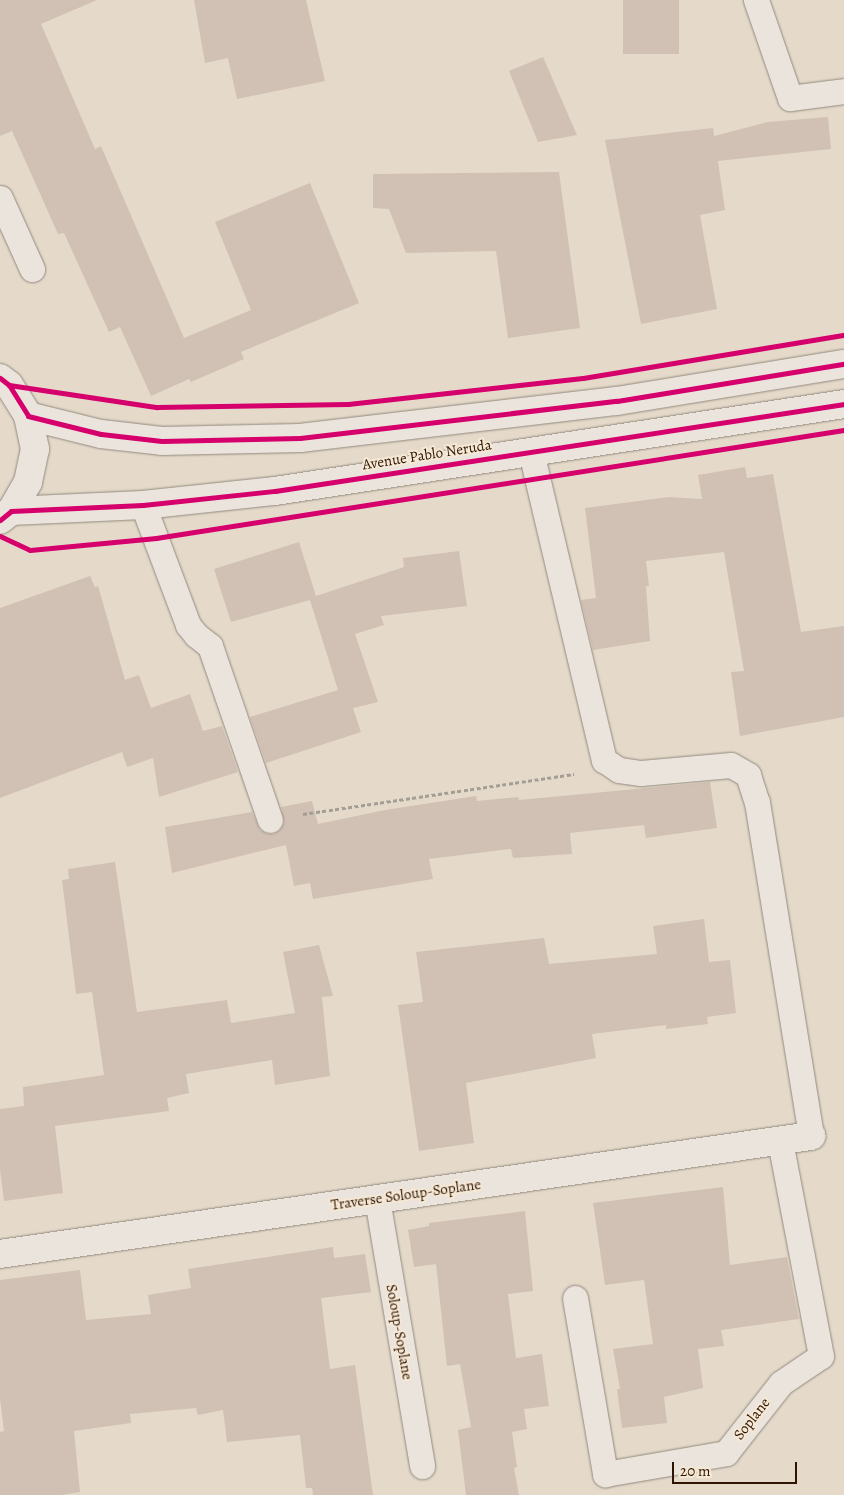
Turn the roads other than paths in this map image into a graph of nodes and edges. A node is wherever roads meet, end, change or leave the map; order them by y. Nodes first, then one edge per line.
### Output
1 (756, 0) edge
2 (844, 91) edge
3 (0, 198) edge
4 (32, 269) dead end
5 (844, 364) edge
6 (0, 378) edge
7 (844, 404) edge
8 (28, 416) junction
9 (531, 452) junction
10 (143, 505) junction
11 (6, 516) edge
12 (270, 820) road end
13 (811, 1136) joint
14 (780, 1141) junction
15 (377, 1199) junction
16 (0, 1254) edge
17 (575, 1298) dead end
18 (422, 1466) dead end

1 - 2 lane
3 - 4 lane
5 - 8 main road, Avenue Pablo Neruda
6 - 8 main road
7 - 9 main road, Avenue Pablo Neruda
8 - 11 main road
9 - 10 main road, Avenue Pablo Neruda
9 - 13 lane
10 - 11 main road, Avenue Pablo Neruda
10 - 12 lane
13 - 14 main road, Traverse Soloup-Soplane
14 - 15 main road, Traverse Soloup-Soplane
14 - 17 lane, Soplane
15 - 16 main road, Traverse Soloup-Soplane
15 - 18 lane, Soloup-Soplane

